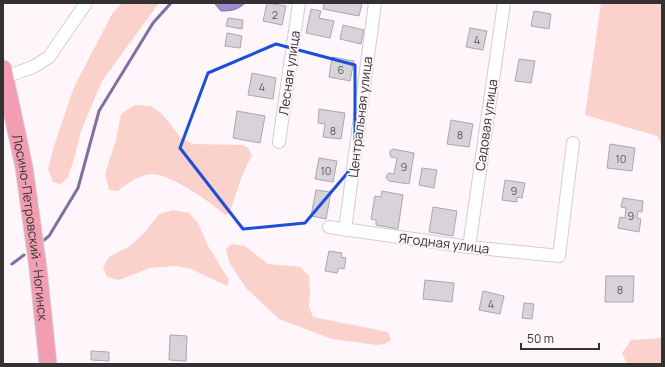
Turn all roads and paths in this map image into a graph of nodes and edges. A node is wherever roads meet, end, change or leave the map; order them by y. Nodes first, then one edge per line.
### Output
1 (86, 3) edge
2 (299, 3) edge
3 (374, 3) edge
4 (504, 3) edge
5 (4, 73) edge
6 (279, 142) dead end
7 (573, 143) dead end
8 (329, 227) dead end
9 (345, 230) junction
10 (469, 247) junction
11 (48, 364) edge

1 - 5 street
2 - 6 street, Лесная улица
3 - 9 street, Центральная улица
4 - 10 street, Садовая улица
5 - 11 highway, Лосино-Петровский - Ногинск
7 - 10 street, Ягодная улица
8 - 9 street, Ягодная улица
9 - 10 street, Ягодная улица

